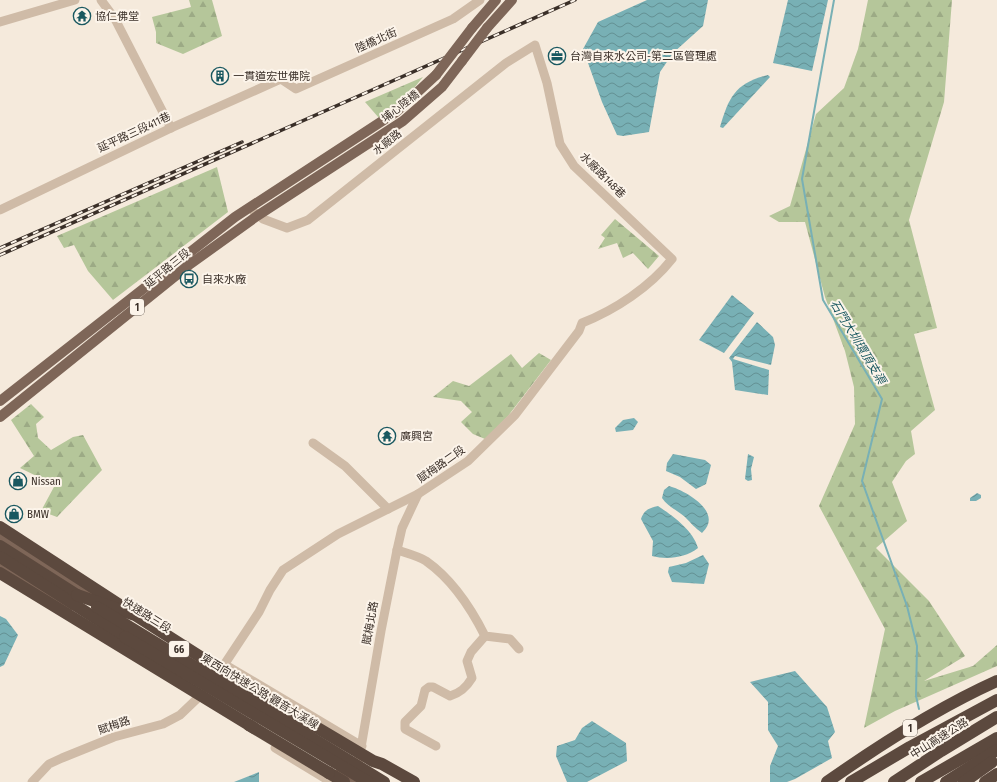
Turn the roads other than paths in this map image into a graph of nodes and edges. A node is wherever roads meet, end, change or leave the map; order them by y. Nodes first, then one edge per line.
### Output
1 (75, 0) edge
2 (101, 0) edge
3 (480, 0) edge
4 (496, 0) edge
5 (512, 0) edge
6 (0, 22) edge
7 (535, 45) joint
8 (281, 79) joint
9 (171, 128) junction
10 (271, 192) joint
11 (277, 203) joint
12 (250, 206) junction
13 (0, 210) edge
14 (257, 216) junction
15 (672, 259) joint
16 (66, 349) junction
17 (74, 359) junction
18 (0, 401) edge
19 (0, 416) edge
20 (313, 443) dead end
21 (418, 494) junction
22 (388, 509) junction
23 (0, 527) edge
24 (0, 536) edge
25 (0, 546) edge
26 (397, 550) junction
27 (0, 557) edge
28 (0, 565) edge
29 (0, 573) edge
30 (77, 595) junction
31 (135, 615) junction
32 (485, 636) junction
33 (125, 637) junction
34 (518, 649) dead end
35 (224, 664) junction
36 (218, 674) junction
37 (997, 681) edge
38 (199, 696) junction
39 (997, 700) edge
40 (997, 718) edge
41 (954, 722) junction
42 (254, 728) junction
43 (997, 738) edge
44 (362, 746) junction
45 (436, 746) dead end
46 (997, 750) edge
47 (997, 758) edge
48 (359, 760) junction
49 (373, 761) junction
50 (997, 774) edge
51 (330, 778) edge
52 (403, 780) edge
53 (32, 782) edge
54 (343, 782) edge
55 (353, 782) edge
56 (356, 782) edge
57 (368, 782) edge
58 (384, 782) edge
59 (414, 782) edge
60 (419, 782) edge
61 (827, 782) edge
62 (836, 782) edge
63 (851, 782) edge
64 (894, 782) edge
65 (921, 782) edge
66 (946, 782) edge
67 (964, 782) edge
68 (985, 782) edge

1 - 6 street
2 - 9 street
3 - 8 street, 陸橋北街
4 - 10 main road, 埔心陸橋 / 1, bridge
5 - 11 main road, 埔心陸橋 / 1, bridge
7 - 14 street, 水廠路
7 - 15 street, 水廠路148巷
8 - 9 street, 延平路三段411巷
9 - 13 street, 延平路三段411巷
10 - 12 main road, 延平路三段 / 1
11 - 14 main road, 延平路三段 / 1
12 - 14 street
12 - 16 main road, 延平路三段 / 1
14 - 17 main road, 延平路三段 / 1
15 - 21 street, 賦梅路二段
16 - 17 main road
16 - 18 main road, 延平路三段 / 1
17 - 19 main road, 延平路三段 / 1
20 - 22 street
21 - 22 street, 賦梅路二段
21 - 26 street, 賦梅北路
22 - 35 street, 賦梅路二段
23 - 31 highway, bridge
24 - 36 main road, 快速路三段 / 66
25 - 30 highway, 東西向快速公路 觀音大溪線 / 66
26 - 32 street
26 - 44 street, 賦梅北路
27 - 33 highway, 東西向快速公路 觀音大溪線 / 66
28 - 38 main road, 66
29 - 42 highway, bridge
30 - 31 highway, bridge
30 - 58 highway, 東西向快速公路 觀音大溪線 / 66, bridge
31 - 49 highway, bridge
32 - 34 street
32 - 45 street
33 - 42 highway, bridge
33 - 57 highway, 東西向快速公路 觀音大溪線 / 66, bridge
35 - 36 street, 賦梅路二段
35 - 44 street
36 - 48 main road, 快速路三段 / 66
37 - 61 highway, 1
38 - 51 street
38 - 53 street, 賦梅路
38 - 55 main road, 66
39 - 41 highway
40 - 64 highway, 中山高速公路
41 - 62 highway
41 - 63 highway
42 - 51 highway, bridge
43 - 65 highway
44 - 48 street, 賦梅北路
46 - 66 highway
47 - 67 highway
48 - 52 street, 快速路三段
48 - 56 street, 賦梅北路
49 - 52 highway
49 - 59 highway, bridge
50 - 68 highway
51 - 54 highway
52 - 60 highway

